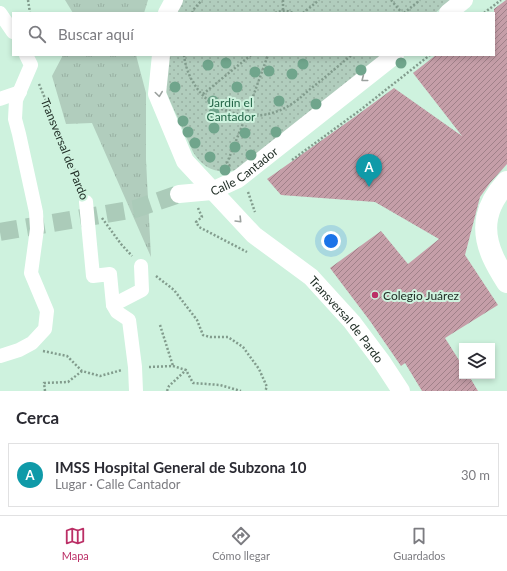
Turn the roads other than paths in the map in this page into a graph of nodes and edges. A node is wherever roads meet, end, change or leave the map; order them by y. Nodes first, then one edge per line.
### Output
1 (174, 0) edge
2 (464, 0) edge
3 (168, 12) edge
4 (449, 12) edge
5 (0, 13) edge
6 (12, 31) edge
7 (162, 56) edge
8 (394, 56) edge
9 (28, 60) edge
10 (20, 92) junction
11 (0, 99) edge
12 (507, 182) edge
13 (212, 191) junction
14 (186, 193) tunnel mouth
15 (86, 202) road end
16 (141, 266) road end
17 (507, 282) edge
18 (113, 305) junction
19 (0, 356) edge
20 (136, 391) edge
21 (400, 391) edge

1 - 3 street
2 - 4 street
5 - 6 street
7 -> 13 street, Calle Cantador
8 -> 13 street, Calle Cantador
9 - 10 street
10 - 11 street
10 - 19 street
12 - 17 main road
13 - 14 street
13 -> 21 street, Transversal de Pardo
15 - 18 street
16 - 18 street
18 - 20 street

